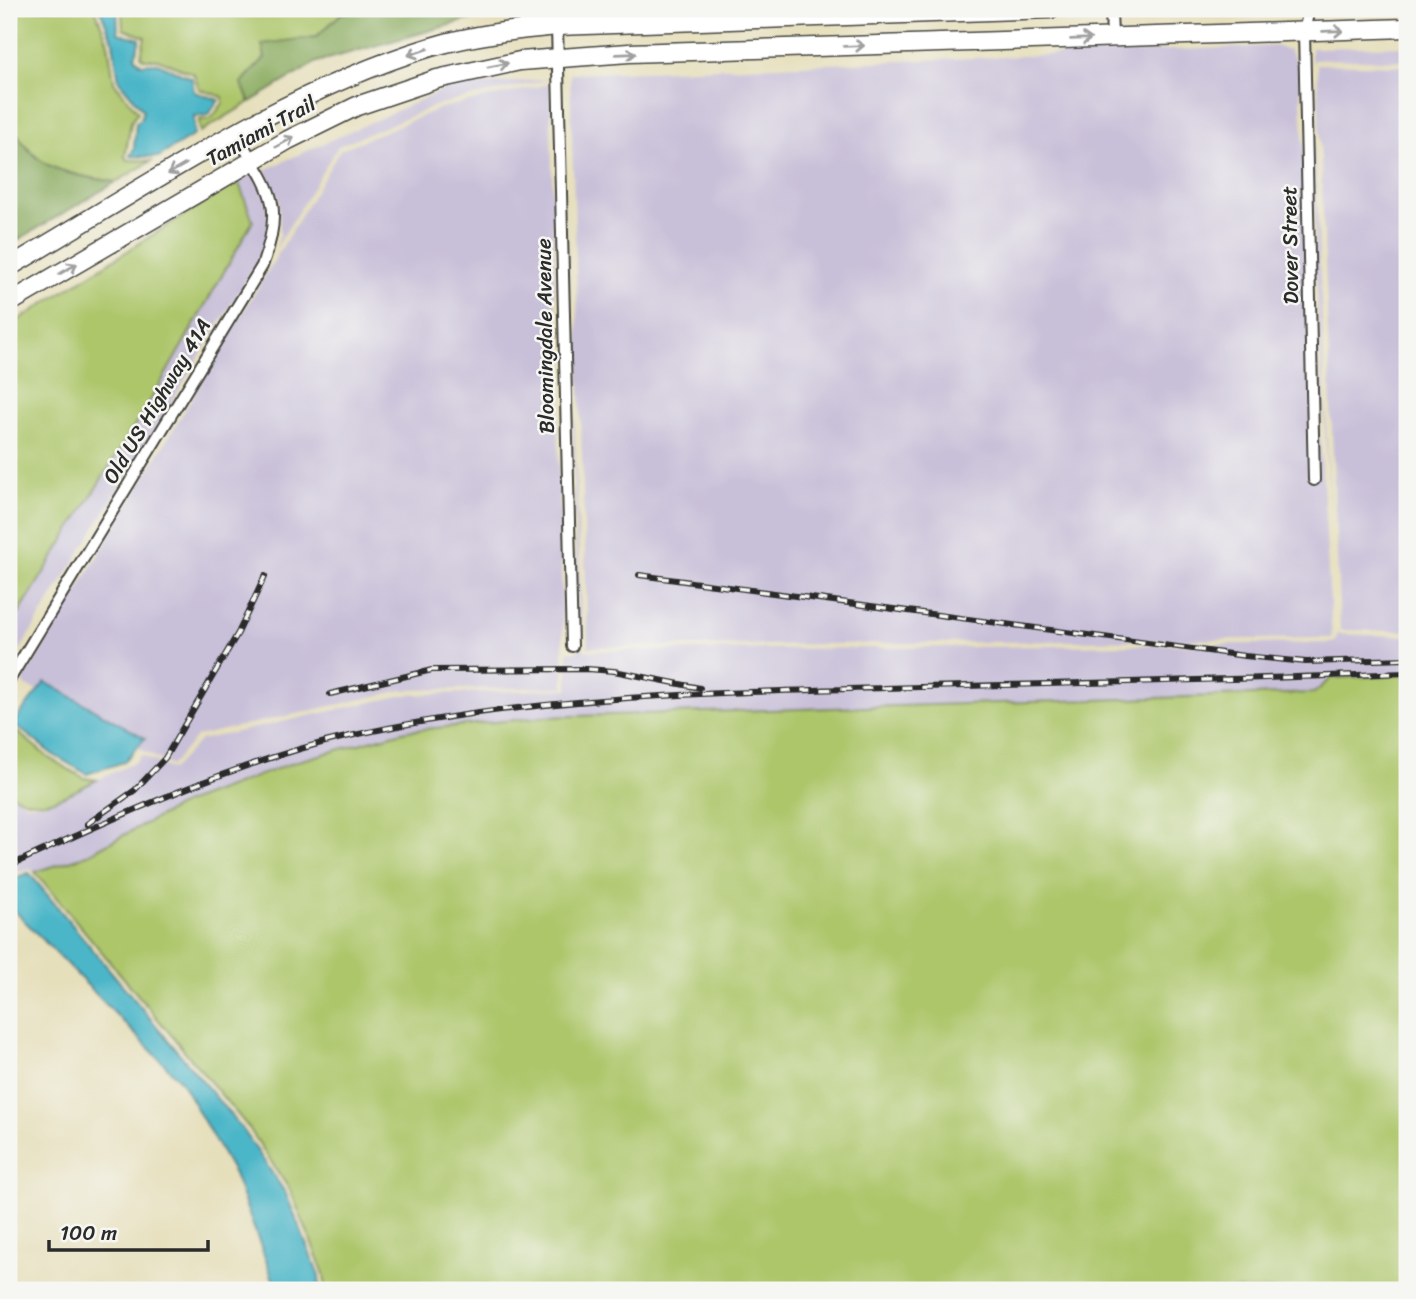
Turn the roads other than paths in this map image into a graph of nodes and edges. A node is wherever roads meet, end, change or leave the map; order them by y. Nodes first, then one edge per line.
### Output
1 (1050, 9) edge
2 (1111, 9) edge
3 (1309, 9) edge
4 (556, 26) junction
5 (1407, 28) edge
6 (1304, 32) junction
7 (1112, 38) junction
8 (558, 57) junction
9 (236, 134) junction
10 (252, 161) junction
11 (9, 267) edge
12 (9, 303) edge
13 (1314, 480) dead end
14 (572, 646) dead end
15 (9, 680) edge

1 - 4 main road, Tamiami Trail
2 - 7 street
3 - 6 street, Dover Street
4 - 8 street, Bloomingdale Avenue
4 -> 9 main road, Tamiami Trail
6 -> 5 main road, Tamiami Trail
6 - 7 main road, Tamiami Trail
6 - 13 street, Dover Street
8 -> 7 main road, Tamiami Trail
10 -> 8 main road, Tamiami Trail
8 - 14 street, Bloomingdale Avenue
9 - 10 street, Old US Highway 41A
9 -> 11 main road, Tamiami Trail
12 -> 10 main road, Tamiami Trail
10 - 15 street, Old US Highway 41A

